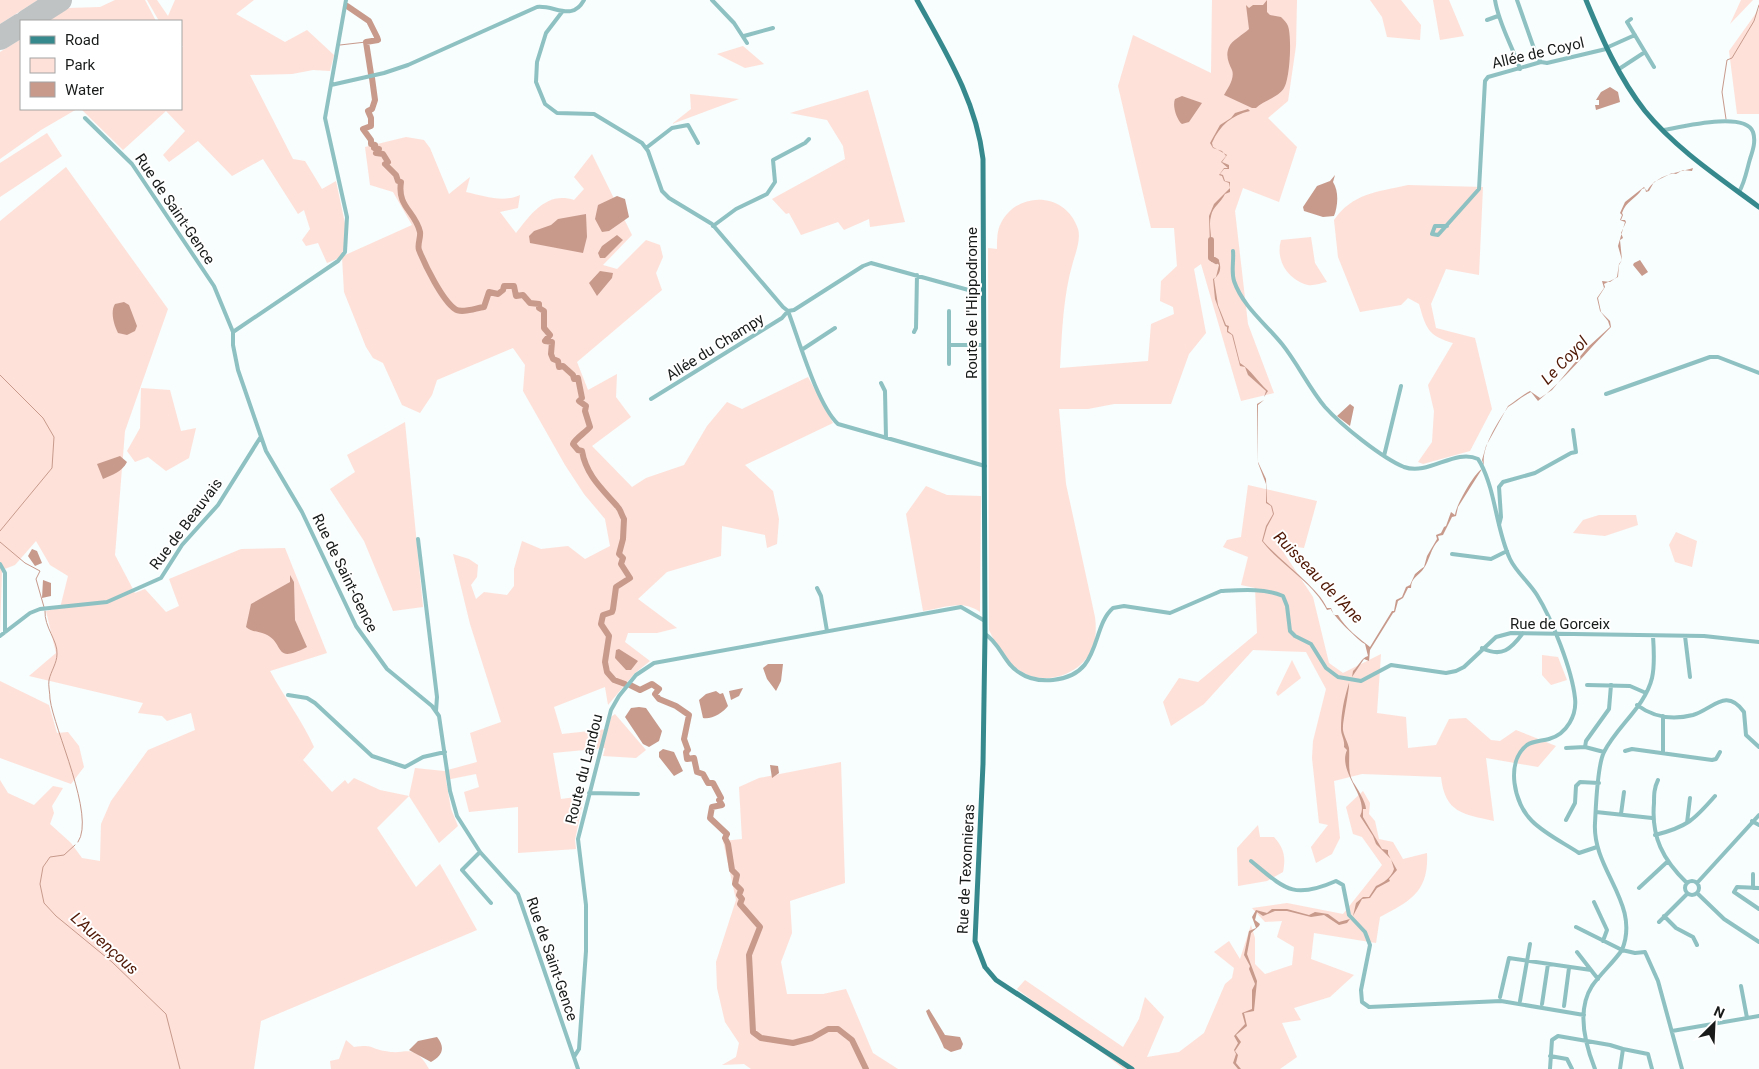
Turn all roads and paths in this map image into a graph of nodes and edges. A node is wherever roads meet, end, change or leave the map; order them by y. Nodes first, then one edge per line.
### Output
1 (346, 0) edge
2 (540, 0) edge
3 (584, 0) edge
4 (712, 0) edge
5 (917, 0) edge
6 (1495, 0) edge
7 (1517, 0) edge
8 (1586, 0) edge
9 (543, 6) junction
10 (562, 12) junction
11 (1498, 16) junction
12 (1631, 19) dead end
13 (1487, 20) dead end
14 (773, 28) dead end
15 (1635, 35) junction
16 (744, 36) junction
17 (747, 43) dead end
18 (1606, 48) junction
19 (1645, 52) junction
20 (1542, 62) junction
21 (1654, 67) dead end
22 (1520, 69) junction
23 (1619, 69) junction
24 (331, 85) junction
25 (85, 118) dead end
26 (1664, 130) junction
27 (809, 139) dead end
28 (698, 143) dead end
29 (646, 148) junction
30 (1739, 192) junction
31 (1759, 207) edge
32 (713, 226) junction
33 (1447, 226) dead end
34 (1233, 251) dead end
35 (917, 275) junction
36 (984, 294) junction
37 (788, 310) junction
38 (949, 311) dead end
39 (835, 328) dead end
40 (233, 332) junction
41 (914, 332) dead end
42 (950, 345) junction
43 (984, 345) junction
44 (803, 349) junction
45 (949, 364) dead end
46 (1759, 373) edge
47 (881, 383) dead end
48 (1401, 386) dead end
49 (1606, 394) dead end
50 (651, 399) dead end
51 (1573, 430) dead end
52 (260, 438) junction
53 (886, 438) junction
54 (1384, 456) junction
55 (985, 466) junction
56 (1499, 525) junction
57 (418, 539) dead end
58 (1507, 551) junction
59 (1452, 554) dead end
60 (0, 564) edge
61 (817, 588) dead end
62 (985, 621) junction
63 (827, 631) junction
64 (5, 632) junction
65 (1523, 633) junction
66 (1554, 633) junction
67 (985, 634) junction
68 (0, 636) edge
69 (1653, 636) junction
70 (1685, 636) junction
71 (1759, 642) edge
72 (1482, 648) junction
73 (1690, 677) dead end
74 (1587, 685) dead end
75 (1611, 686) junction
76 (1646, 693) junction
77 (288, 695) dead end
78 (1637, 706) junction
79 (436, 711) junction
80 (1663, 716) junction
81 (1585, 747) junction
82 (1759, 747) edge
83 (1566, 748) dead end
84 (1625, 751) dead end
85 (445, 752) junction
86 (1604, 752) junction
87 (1720, 752) dead end
88 (1663, 753) junction
89 (1658, 780) dead end
90 (1599, 784) junction
91 (1624, 792) dead end
92 (589, 793) junction
93 (638, 794) dead end
94 (1715, 796) dead end
95 (1690, 798) dead end
96 (1596, 812) junction
97 (1621, 814) junction
98 (1759, 815) edge
99 (1652, 818) junction
100 (1566, 820) dead end
101 (1752, 821) junction
102 (1687, 824) junction
103 (1759, 825) edge
104 (1655, 835) junction
105 (1597, 847) junction
106 (480, 852) junction
107 (1251, 861) dead end
108 (1666, 862) junction
109 (1753, 874) dead end
110 (1687, 883) junction
111 (1697, 883) junction
112 (1638, 888) dead end
113 (1753, 888) junction
114 (1759, 888) edge
115 (1698, 893) junction
116 (1687, 894) junction
117 (1594, 902) dead end
118 (491, 903) dead end
119 (1759, 909) edge
120 (1664, 916) junction
121 (1659, 922) dead end
122 (1576, 927) dead end
123 (1603, 941) junction
124 (1759, 942) edge
125 (1530, 944) dead end
126 (1697, 945) dead end
127 (1622, 950) junction
128 (1577, 952) dead end
129 (1527, 960) junction
130 (1548, 964) junction
131 (1569, 968) junction
132 (1590, 970) junction
133 (1598, 979) junction
134 (1741, 986) dead end
135 (1500, 997) dead end
136 (1520, 1001) dead end
137 (1542, 1004) dead end
138 (1564, 1006) dead end
139 (1584, 1015) junction
140 (1759, 1016) edge
141 (1747, 1018) junction
142 (1672, 1031) junction
143 (1586, 1040) junction
144 (1623, 1050) junction
145 (1550, 1056) junction
146 (574, 1057) junction
147 (578, 1069) edge
148 (1132, 1069) edge
149 (1550, 1069) edge
150 (1572, 1069) edge
151 (1595, 1069) edge
152 (1620, 1069) edge
153 (1652, 1069) edge
154 (1682, 1069) edge

1 - 24 street
2 - 9 street
3 - 10 street
4 - 16 street
5 - 36 main road, Route de l'Hippodrome
6 - 11 street
7 - 20 street
8 - 18 main road
9 - 10 street
9 - 24 street
10 - 29 street
11 - 13 street
11 - 22 street
12 - 15 street
14 - 16 street
15 - 18 street, Allée de Coyol
15 - 19 street
16 - 17 street
18 - 20 street, Allée de Coyol
18 - 23 main road
19 - 21 street
19 - 23 street
20 - 22 street, Allée de Coyol
22 - 33 street, Allée de Coyol
23 - 26 main road
24 - 40 street
25 - 40 street, Rue de Saint-Gence
26 - 30 main road
26 - 30 street
27 - 32 street
28 - 29 street
29 - 32 street
30 - 31 main road
32 - 37 street
34 - 54 street
35 - 36 street, Allée du Champy
35 - 37 street, Allée du Champy
35 - 41 street
36 - 43 main road, Route de l'Hippodrome
37 - 44 street
37 - 50 street, Allée du Champy
38 - 42 street
39 - 44 street
40 - 52 street, Rue de Saint-Gence
42 - 43 street
42 - 45 street
43 - 55 main road, Route de l'Hippodrome
44 - 53 street
46 - 49 street
47 - 53 street
48 - 54 street
51 - 56 street
52 - 64 street, Rue de Beauvais
52 - 79 street, Rue de Saint-Gence
53 - 55 street
54 - 56 street
55 - 62 main road, Route de l'Hippodrome
56 - 58 street
57 - 79 street
58 - 59 street
58 - 66 street
60 - 64 street
61 - 63 street
62 - 63 street, Route du Landou
62 - 67 main road, Rue de Texonnieras
63 - 92 street, Route du Landou
64 - 68 street, Rue de Beauvais
65 - 66 street, Rue de Gorceix
65 - 72 street, Rue de Gorceix
65 - 72 street
66 - 69 street, Rue de Gorceix
66 - 105 street
67 - 72 street, Rue de Gorceix
67 - 148 main road, Rue de Texonnieras
69 - 70 street, Rue de Gorceix
69 - 76 street
70 - 71 street, Rue de Gorceix
70 - 73 street
74 - 75 street
75 - 76 street
75 - 81 street
76 - 78 street
77 - 85 street
78 - 80 street
78 - 86 street
79 - 85 street, Rue de Saint-Gence
80 - 82 street
80 - 88 street
81 - 83 street
81 - 86 street
84 - 88 street
85 - 106 street, Rue de Saint-Gence
86 - 90 street
87 - 88 street
89 - 99 street
90 - 96 street
90 - 100 street
91 - 97 street
92 - 93 street
92 - 146 street, Route du Landou
94 - 102 street
95 - 102 street
96 - 97 street
96 - 105 street
97 - 99 street
98 - 101 street
99 - 104 street
101 - 103 street
101 - 111 street
102 - 104 street
104 - 108 street
105 - 127 street
106 - 118 street
106 - 146 street, Rue de Saint-Gence
107 - 139 street
108 - 110 street
108 - 112 street
109 - 113 street
110 - 111 street
110 - 116 street
111 - 115 street
113 - 114 street
113 - 119 street
115 - 116 street
115 - 124 street
116 - 120 street
117 - 123 street
120 - 121 street
120 - 126 street
122 - 123 street
123 - 127 street
125 - 129 street
127 - 133 street
127 - 142 street
128 - 132 street
129 - 130 street
129 - 135 street
129 - 136 street
130 - 131 street
130 - 137 street
131 - 132 street
131 - 138 street
132 - 133 street
133 - 139 street
134 - 141 street
139 - 143 street
140 - 141 street
141 - 142 street
142 - 154 street
143 - 144 street
143 - 145 street
143 - 151 street
144 - 152 street
144 - 153 street
145 - 149 street
145 - 150 street
146 - 147 street, Rue de Saint-Gence

